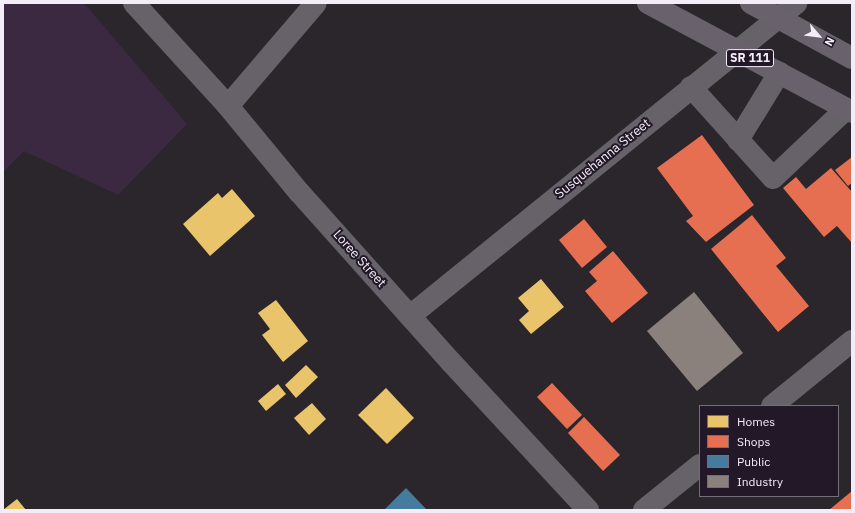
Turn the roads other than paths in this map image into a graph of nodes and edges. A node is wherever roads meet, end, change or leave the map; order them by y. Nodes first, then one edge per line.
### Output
1 (134, 3) edge
2 (316, 3) edge
3 (648, 3) edge
4 (752, 3) edge
5 (796, 3) edge
6 (778, 17) junction
7 (736, 50) junction
8 (852, 58) edge
9 (780, 73) junction
10 (691, 87) junction
11 (228, 106) junction
12 (849, 110) edge
13 (738, 140) junction
14 (410, 316) junction
15 (852, 341) edge
16 (773, 405) edge
17 (699, 466) edge
18 (588, 510) edge
19 (644, 510) edge

1 - 11 street, Loree Street
2 - 11 street
3 - 7 main road, SR 111
4 - 6 main road
5 - 6 street, Susquehanna Street
6 - 7 street, Susquehanna Street
6 - 8 main road
7 - 9 main road, SR 111
7 - 10 street, Susquehanna Street
9 - 12 main road, SR 111
9 - 13 street
10 - 13 street
10 - 14 street, Susquehanna Street
11 - 14 street, Loree Street
12 - 13 street
14 - 18 street, Loree Street
15 - 16 street
17 - 19 street

